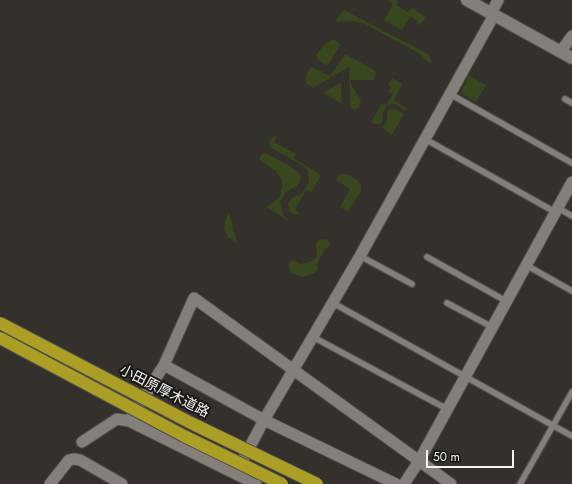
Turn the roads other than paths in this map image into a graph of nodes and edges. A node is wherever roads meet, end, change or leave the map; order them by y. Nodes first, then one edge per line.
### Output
1 (467, 0) edge
2 (498, 0) edge
3 (492, 14) junction
4 (572, 36) edge
5 (561, 51) junction
6 (572, 58) edge
7 (450, 94) junction
8 (565, 100) dead end
9 (572, 103) edge
10 (425, 139) junction
11 (572, 162) edge
12 (572, 182) edge
13 (556, 210) junction
14 (572, 216) edge
15 (360, 256) junction
16 (427, 257) dead end
17 (526, 265) junction
18 (412, 284) dead end
19 (572, 291) edge
20 (506, 301) junction
21 (333, 303) junction
22 (447, 304) dead end
23 (0, 323) edge
24 (492, 327) junction
25 (314, 337) junction
26 (0, 338) edge
27 (164, 365) junction
28 (294, 369) junction
29 (465, 376) junction
30 (572, 392) edge
31 (447, 409) junction
32 (264, 420) junction
33 (129, 421) junction
34 (553, 426) junction
35 (572, 436) edge
36 (82, 442) dead end
37 (419, 461) junction
38 (235, 474) junction
39 (50, 484) edge
40 (122, 484) edge
41 (256, 484) edge
42 (282, 484) edge
43 (317, 484) edge
44 (396, 484) edge
45 (404, 484) edge
46 (451, 484) edge
47 (520, 484) edge

1 - 3 street
2 - 3 street
3 - 5 street
3 - 7 street
4 - 5 street
5 - 6 street
7 - 10 street
7 - 11 lane
8 - 9 lane
10 - 13 lane
10 - 15 street
12 - 13 street
13 - 14 lane
13 - 17 street
15 - 18 lane
15 - 21 street
16 - 20 lane
17 - 19 lane
17 - 20 street
20 - 24 street
21 - 25 street
21 - 29 lane
22 - 24 lane
23 - 43 highway, 小田原厚木道路, bridge
24 - 29 street
25 - 28 street
25 - 31 lane
26 - 42 highway, 小田原厚木道路, bridge
27 - 28 street
27 - 32 street
27 - 33 street
28 - 32 street
28 - 37 street
29 - 31 street
29 - 34 lane
30 - 34 lane
31 - 37 street
32 - 38 street
32 - 44 street
33 - 36 street
33 - 38 street
34 - 35 lane
34 - 47 lane
37 - 45 street
37 - 46 street
38 - 41 street
39 - 40 street

